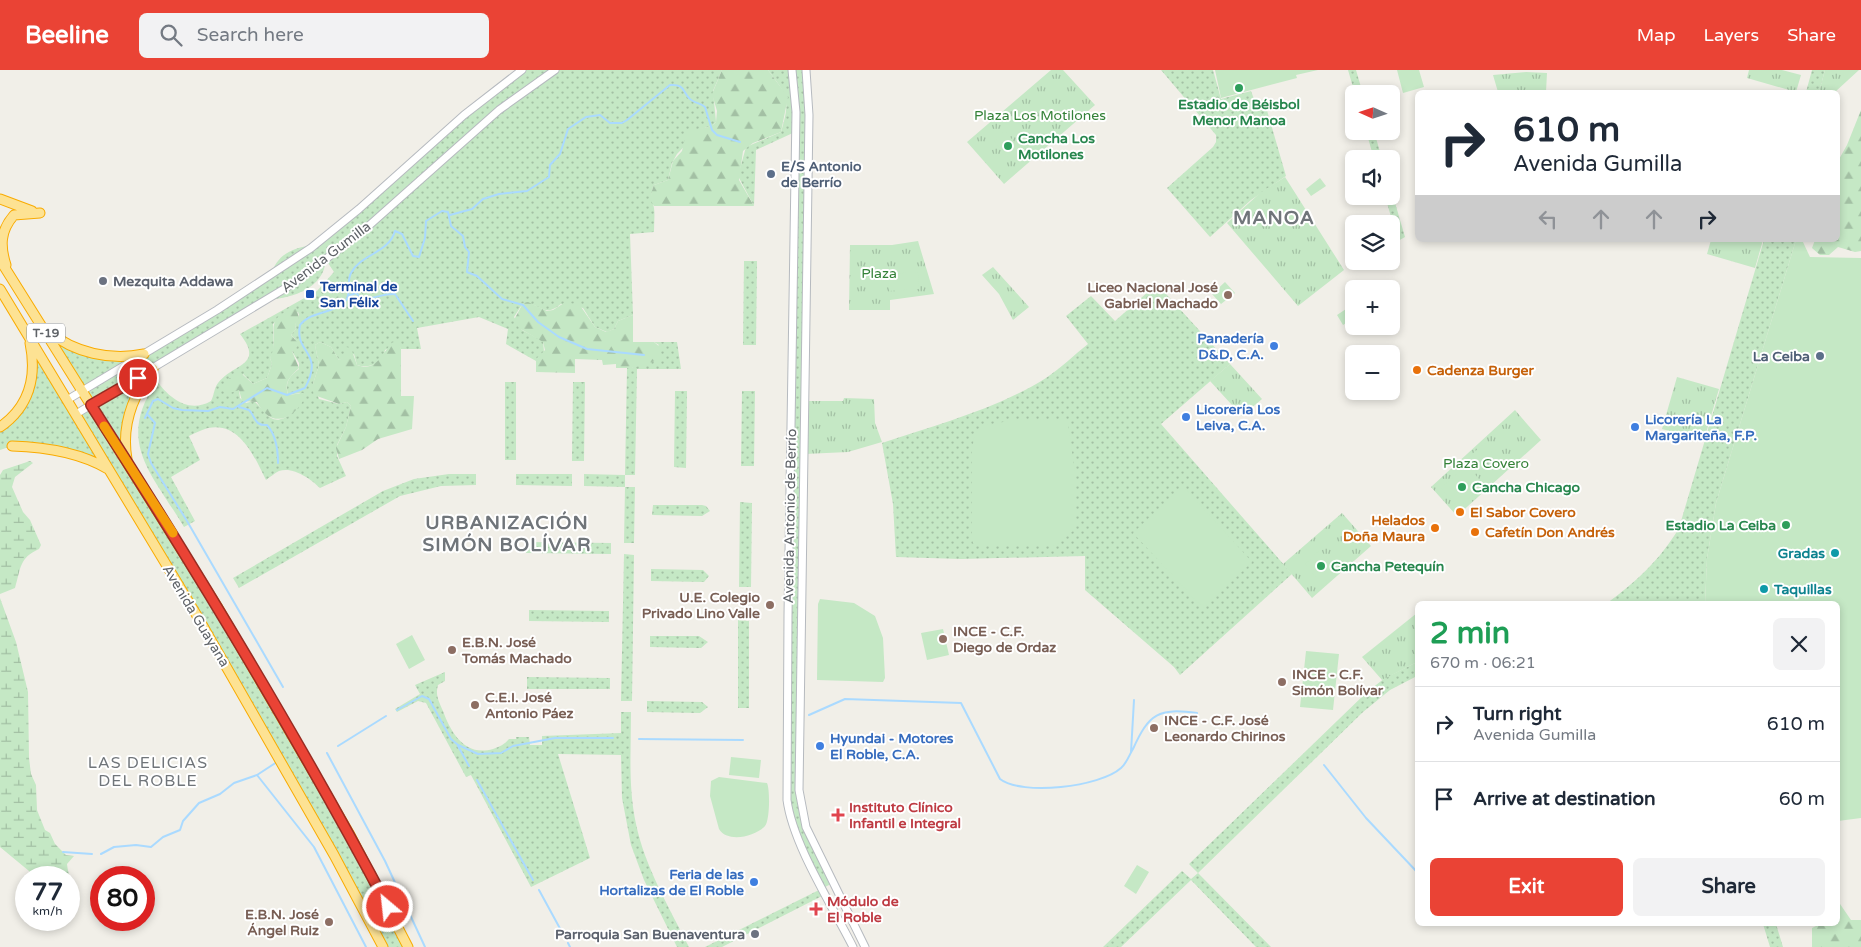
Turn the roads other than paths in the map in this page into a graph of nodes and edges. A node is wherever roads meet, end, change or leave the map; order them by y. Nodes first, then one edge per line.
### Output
1 (522, 70) edge
2 (555, 70) edge
3 (792, 70) edge
4 (806, 70) edge
5 (0, 199) edge
6 (0, 260) edge
7 (9, 275) junction
8 (0, 289) edge
9 (41, 326) junction
10 (28, 336) junction
11 (144, 354) junction
12 (153, 369) junction
13 (82, 391) junction
14 (67, 400) junction
15 (91, 405) junction
16 (76, 414) junction
17 (0, 427) edge
18 (12, 446) dead end
19 (127, 461) junction
20 (110, 470) junction
21 (383, 947) edge
22 (408, 947) edge
23 (853, 947) edge
24 (865, 947) edge

1 - 11 street, Avenida Gumilla
2 - 12 street, Avenida Gumilla
3 - 23 street, Avenida Antonio de Berrío
4 - 24 street, Avenida Antonio de Berrío
5 - 7 highway
6 - 7 highway, Avenida Guayana / T-19
7 - 9 highway, Avenida Guayana / T-19
8 - 10 highway, Avenida Guayana / T-19
9 - 11 highway
9 - 13 highway, Avenida Guayana / T-19
10 - 14 highway, Avenida Guayana / T-19
10 - 17 highway
11 - 13 street, Avenida Gumilla
12 - 15 street, Avenida Gumilla
12 - 19 highway
13 - 14 street, Avenida Gumilla
13 - 15 highway, Avenida Guayana / T-19
14 - 16 highway, Avenida Guayana / T-19
15 - 16 street, Avenida Gumilla
15 - 19 highway, Avenida Guayana / T-19
16 - 20 highway, Avenida Guayana / T-19
18 - 20 highway
19 - 22 highway, Avenida Guayana / T-19
20 - 21 highway, Avenida Guayana / T-19

